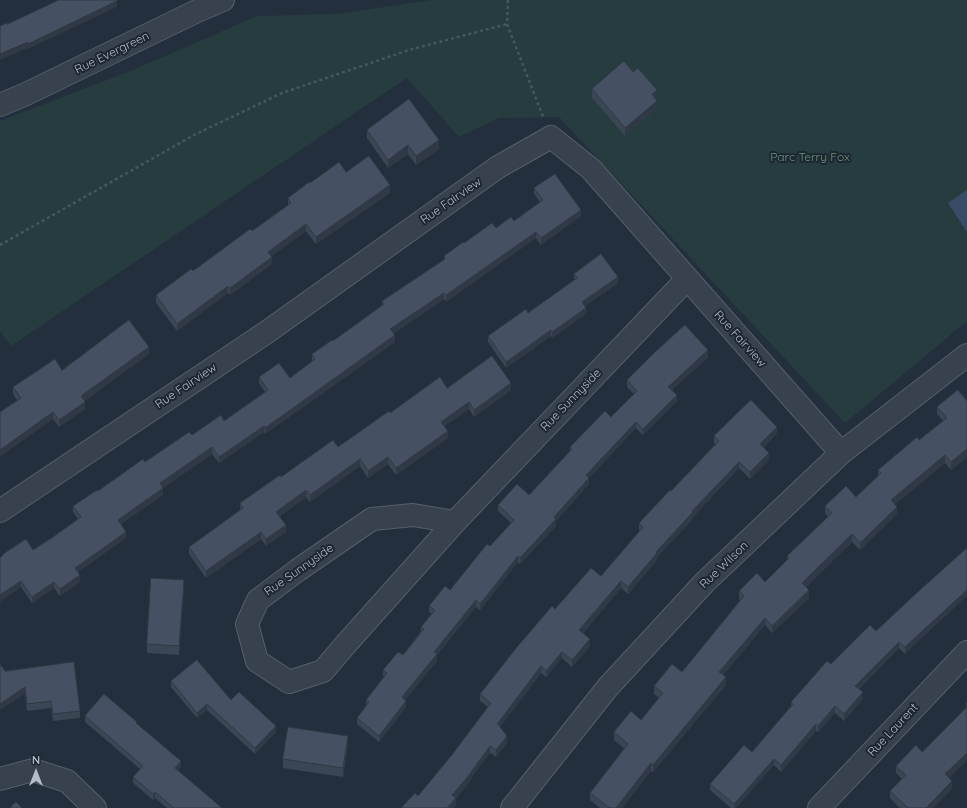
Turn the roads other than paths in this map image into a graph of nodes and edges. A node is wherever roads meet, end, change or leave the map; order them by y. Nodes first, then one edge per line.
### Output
1 (223, 0) edge
2 (0, 105) edge
3 (687, 279) junction
4 (967, 355) edge
5 (841, 453) junction
6 (0, 511) edge
7 (455, 522) junction
8 (967, 652) edge
9 (0, 779) edge
10 (95, 808) edge
11 (512, 808) edge
12 (819, 808) edge

1 - 2 street, Rue Evergreen
3 - 5 street, Rue Fairview
3 - 6 street, Rue Fairview
3 - 7 street, Rue Sunnyside
4 - 5 street, Rue Wilson
5 - 11 street, Rue Wilson
7 - 7 street, Rue Sunnyside
8 - 12 street, Rue Laurent
9 - 10 street

